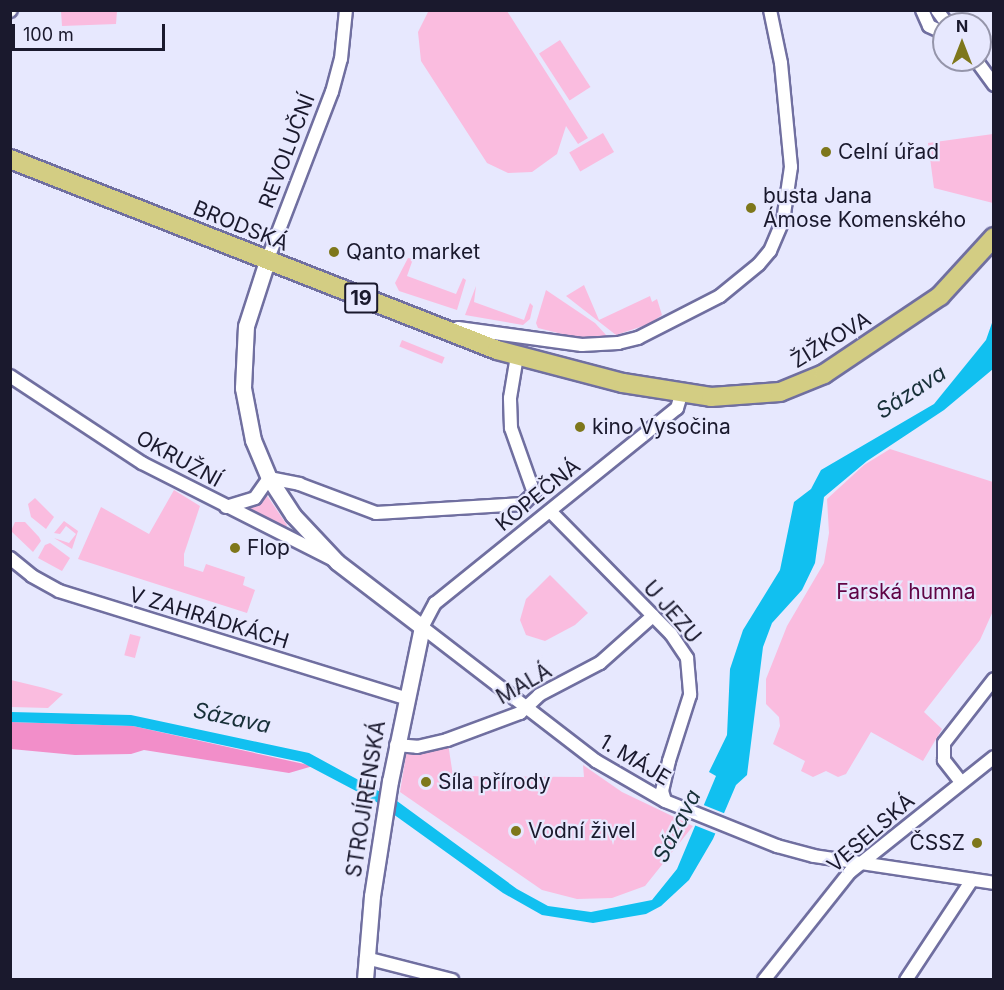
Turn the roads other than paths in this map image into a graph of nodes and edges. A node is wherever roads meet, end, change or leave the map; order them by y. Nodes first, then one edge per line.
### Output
1 (346, 10) edge
2 (770, 10) edge
3 (922, 10) edge
4 (932, 27) edge
5 (984, 72) edge
6 (993, 85) edge
7 (10, 159) edge
8 (993, 237) edge
9 (267, 261) junction
10 (454, 335) junction
11 (516, 356) junction
12 (10, 376) edge
13 (681, 395) junction
14 (268, 478) junction
15 (226, 507) junction
16 (550, 511) junction
17 (10, 558) edge
18 (337, 562) junction
19 (653, 616) junction
20 (422, 627) junction
21 (993, 680) edge
22 (405, 698) junction
23 (526, 707) junction
24 (396, 745) junction
25 (993, 757) edge
26 (961, 782) junction
27 (669, 802) junction
28 (861, 864) junction
29 (972, 880) junction
30 (993, 883) edge
31 (366, 958) junction
32 (365, 980) edge
33 (452, 980) edge
34 (764, 980) edge
35 (906, 980) edge

1 - 9 street, REVOLUČNÍ
2 - 10 street
3 - 4 street
5 - 6 street
7 - 9 main road, BRODSKÁ / 19
8 - 13 main road, ŽIŽKOVA / 19
9 - 10 main road, BRODSKÁ / 19
9 - 14 street, REVOLUČNÍ
10 - 11 main road, ŽIŽKOVA / 19
11 - 13 main road, ŽIŽKOVA / 19
11 - 14 street
12 - 15 street, OKRUŽNÍ
13 - 16 street, KOPEČNÁ
14 - 15 street
14 - 18 street, REVOLUČNÍ
15 - 18 street, OKRUŽNÍ
16 - 19 street, U JEZU
16 - 20 street, KOPEČNÁ
17 - 22 street, V ZAHRÁDKÁCH
18 - 20 street, REVOLUČNÍ
19 - 23 street, MALÁ
19 - 27 street, U JEZU
20 - 22 street, STROJÍRENSKÁ
20 - 23 street, 1. MÁJE
21 - 26 street
22 - 24 street, STROJÍRENSKÁ
23 - 24 street, MALÁ
23 - 27 street, 1. MÁJE
24 - 31 street, STROJÍRENSKÁ
25 - 26 street, VESELSKÁ
26 - 28 street, VESELSKÁ
27 - 28 street, 1. MÁJE
28 - 29 street, 1. MÁJE
28 - 34 street, VESELSKÁ
29 - 30 street, 1. MÁJE
29 - 35 street
31 - 32 street, STROJÍRENSKÁ
31 - 33 street

